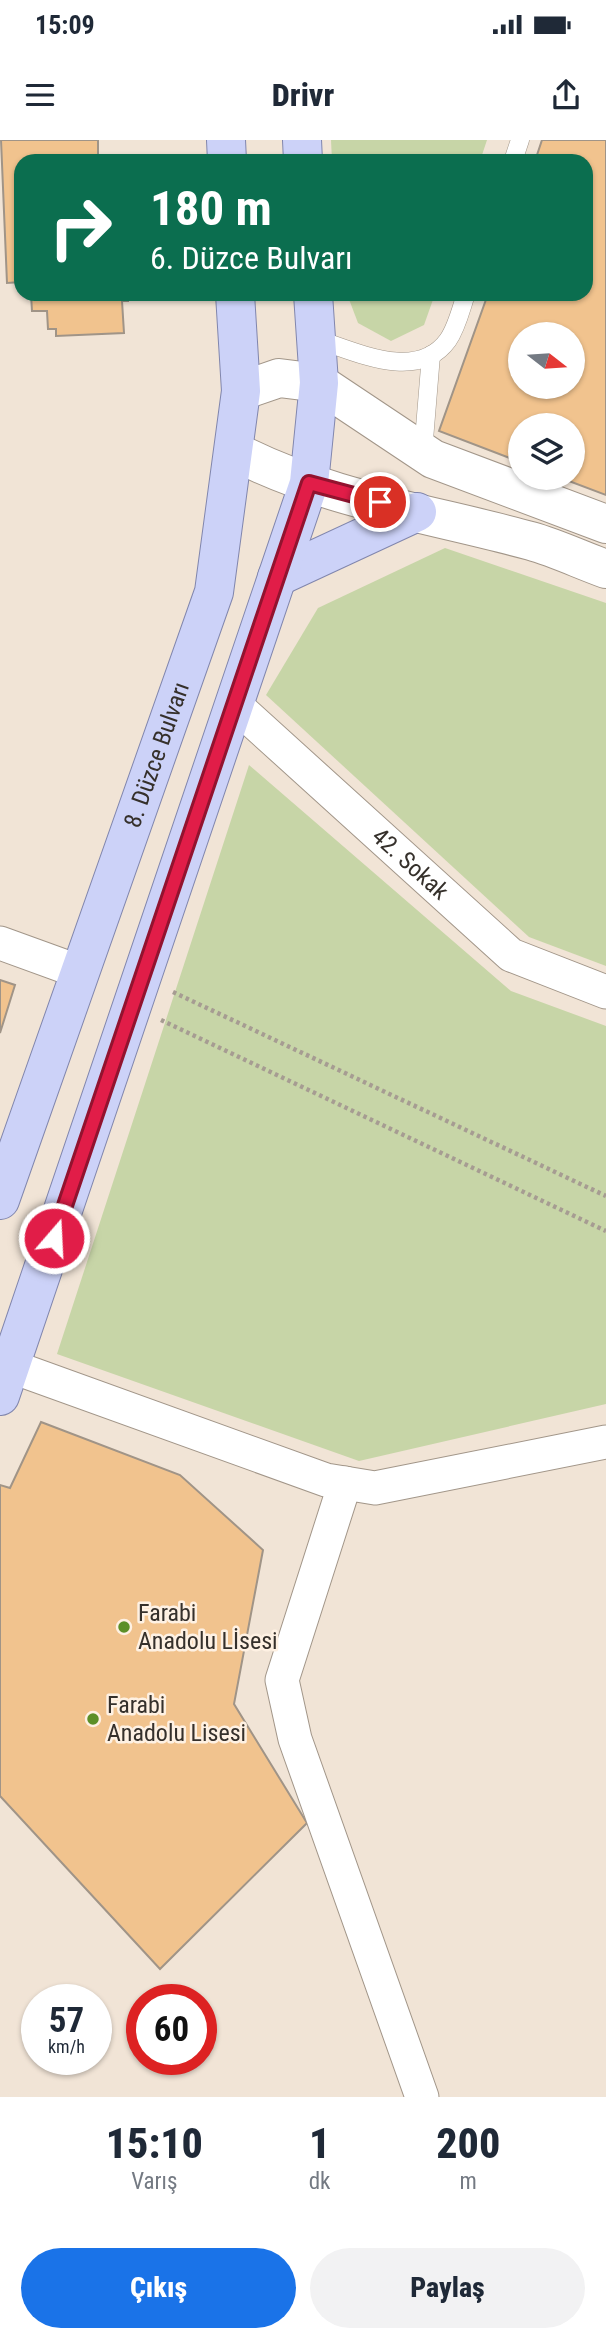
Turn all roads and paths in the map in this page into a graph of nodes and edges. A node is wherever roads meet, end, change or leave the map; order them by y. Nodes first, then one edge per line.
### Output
1 (235, 301) edge
2 (313, 301) edge
3 (464, 301) edge
4 (316, 339) junction
5 (431, 355) junction
6 (319, 383) junction
7 (241, 391) junction
8 (234, 451) junction
9 (423, 453) junction
10 (309, 483) junction
11 (416, 512) junction
12 (606, 524) edge
13 (606, 569) edge
14 (277, 577) junction
15 (234, 705) junction
16 (0, 943) edge
17 (80, 972) junction
18 (137, 992) junction
19 (606, 992) edge
20 (11, 1133) edge
21 (606, 1196) edge
22 (0, 1200) edge
23 (606, 1231) edge
24 (5, 1381) edge
25 (606, 1442) edge
26 (345, 1483) junction
27 (422, 2097) edge

1 - 7 main road, 8. Düzce Bulvarı
2 - 4 main road
3 - 5 lane
4 - 5 lane
4 - 6 main road
5 - 9 lane
6 - 7 street
6 - 9 street
6 - 10 main road
7 - 8 main road, 8. Düzce Bulvarı
8 - 10 street
8 - 17 main road, 8. Düzce Bulvarı
9 - 12 street
10 - 11 street
10 - 14 main road
11 - 13 street
11 - 14 main road
14 - 15 main road
15 - 18 main road
15 - 19 street, 42. Sokak
16 - 17 street
17 - 20 main road, 8. Düzce Bulvarı
18 - 21 path
18 - 23 path
18 - 24 main road
20 - 22 main road, 8. Düzce Bulvarı
24 - 26 street
25 - 26 street
26 - 27 street

